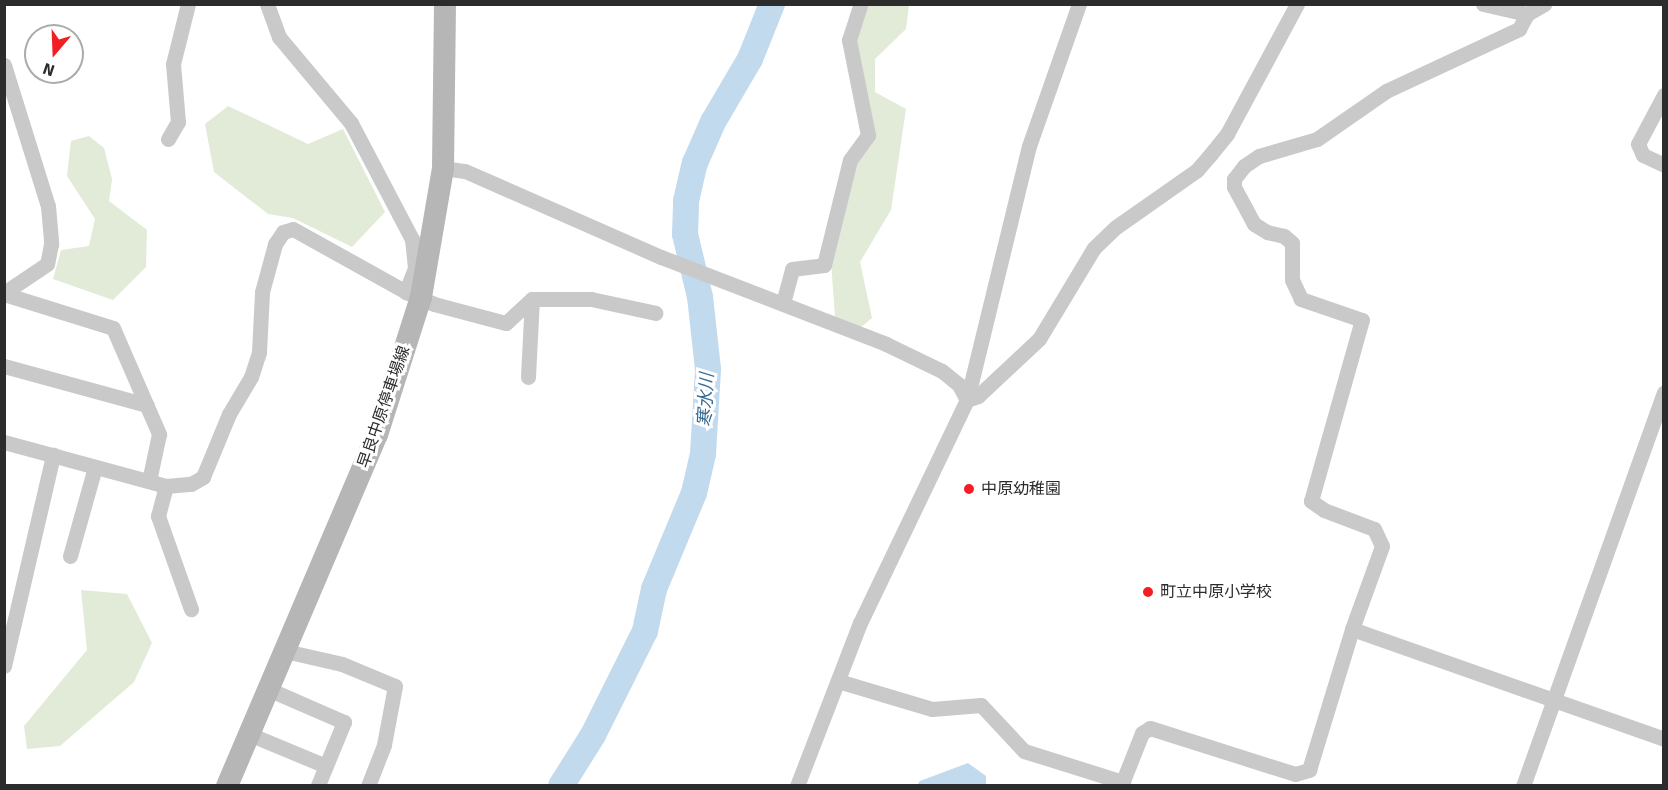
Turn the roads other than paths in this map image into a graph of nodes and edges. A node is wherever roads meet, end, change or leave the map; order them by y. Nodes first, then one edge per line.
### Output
1 (188, 4) edge
2 (267, 4) edge
3 (445, 4) edge
4 (861, 4) edge
5 (1079, 4) edge
6 (1297, 4) edge
7 (1483, 4) edge
8 (1544, 4) edge
9 (1527, 14) junction
10 (4, 65) edge
11 (1664, 95) edge
12 (168, 139) dead end
13 (1664, 165) edge
14 (443, 168) junction
15 (4, 294) edge
16 (413, 295) junction
17 (531, 299) junction
18 (783, 303) junction
19 (656, 313) dead end
20 (4, 366) edge
21 (528, 377) dead end
22 (1664, 392) edge
23 (967, 400) junction
24 (147, 405) junction
25 (4, 442) edge
26 (53, 455) junction
27 (95, 466) junction
28 (149, 481) junction
29 (166, 486) junction
30 (70, 556) dead end
31 (191, 609) dead end
32 (1352, 629) junction
33 (285, 651) junction
34 (4, 666) edge
35 (838, 681) junction
36 (268, 689) junction
37 (1553, 699) junction
38 (249, 734) junction
39 (1664, 739) edge
40 (326, 766) junction
41 (1122, 784) edge
42 (318, 785) edge
43 (227, 786) edge
44 (368, 786) edge
45 (797, 786) edge
46 (1523, 786) edge

1 - 12 street
2 - 16 street
3 - 14 main road, 早良中原停車場線
4 - 18 street
5 - 23 street
6 - 23 street
7 - 9 street
8 - 9 street
9 - 32 street
10 - 15 street
11 - 13 street
14 - 16 main road, 早良中原停車場線
14 - 18 street
15 - 24 street
16 - 17 street
16 - 29 street
16 - 33 main road, 早良中原停車場線
17 - 19 street
17 - 21 street
18 - 23 street
20 - 24 street
22 - 37 street
23 - 35 street
24 - 28 street
25 - 26 street
26 - 27 street
26 - 34 street
27 - 28 street
27 - 30 street
28 - 29 street
29 - 31 street
32 - 37 street
32 - 41 street
33 - 36 main road, 早良中原停車場線
33 - 44 street
35 - 41 street
35 - 45 street
36 - 38 main road, 早良中原停車場線
36 - 40 street
37 - 39 street
37 - 46 street
38 - 40 street
38 - 43 main road, 早良中原停車場線
40 - 42 street

